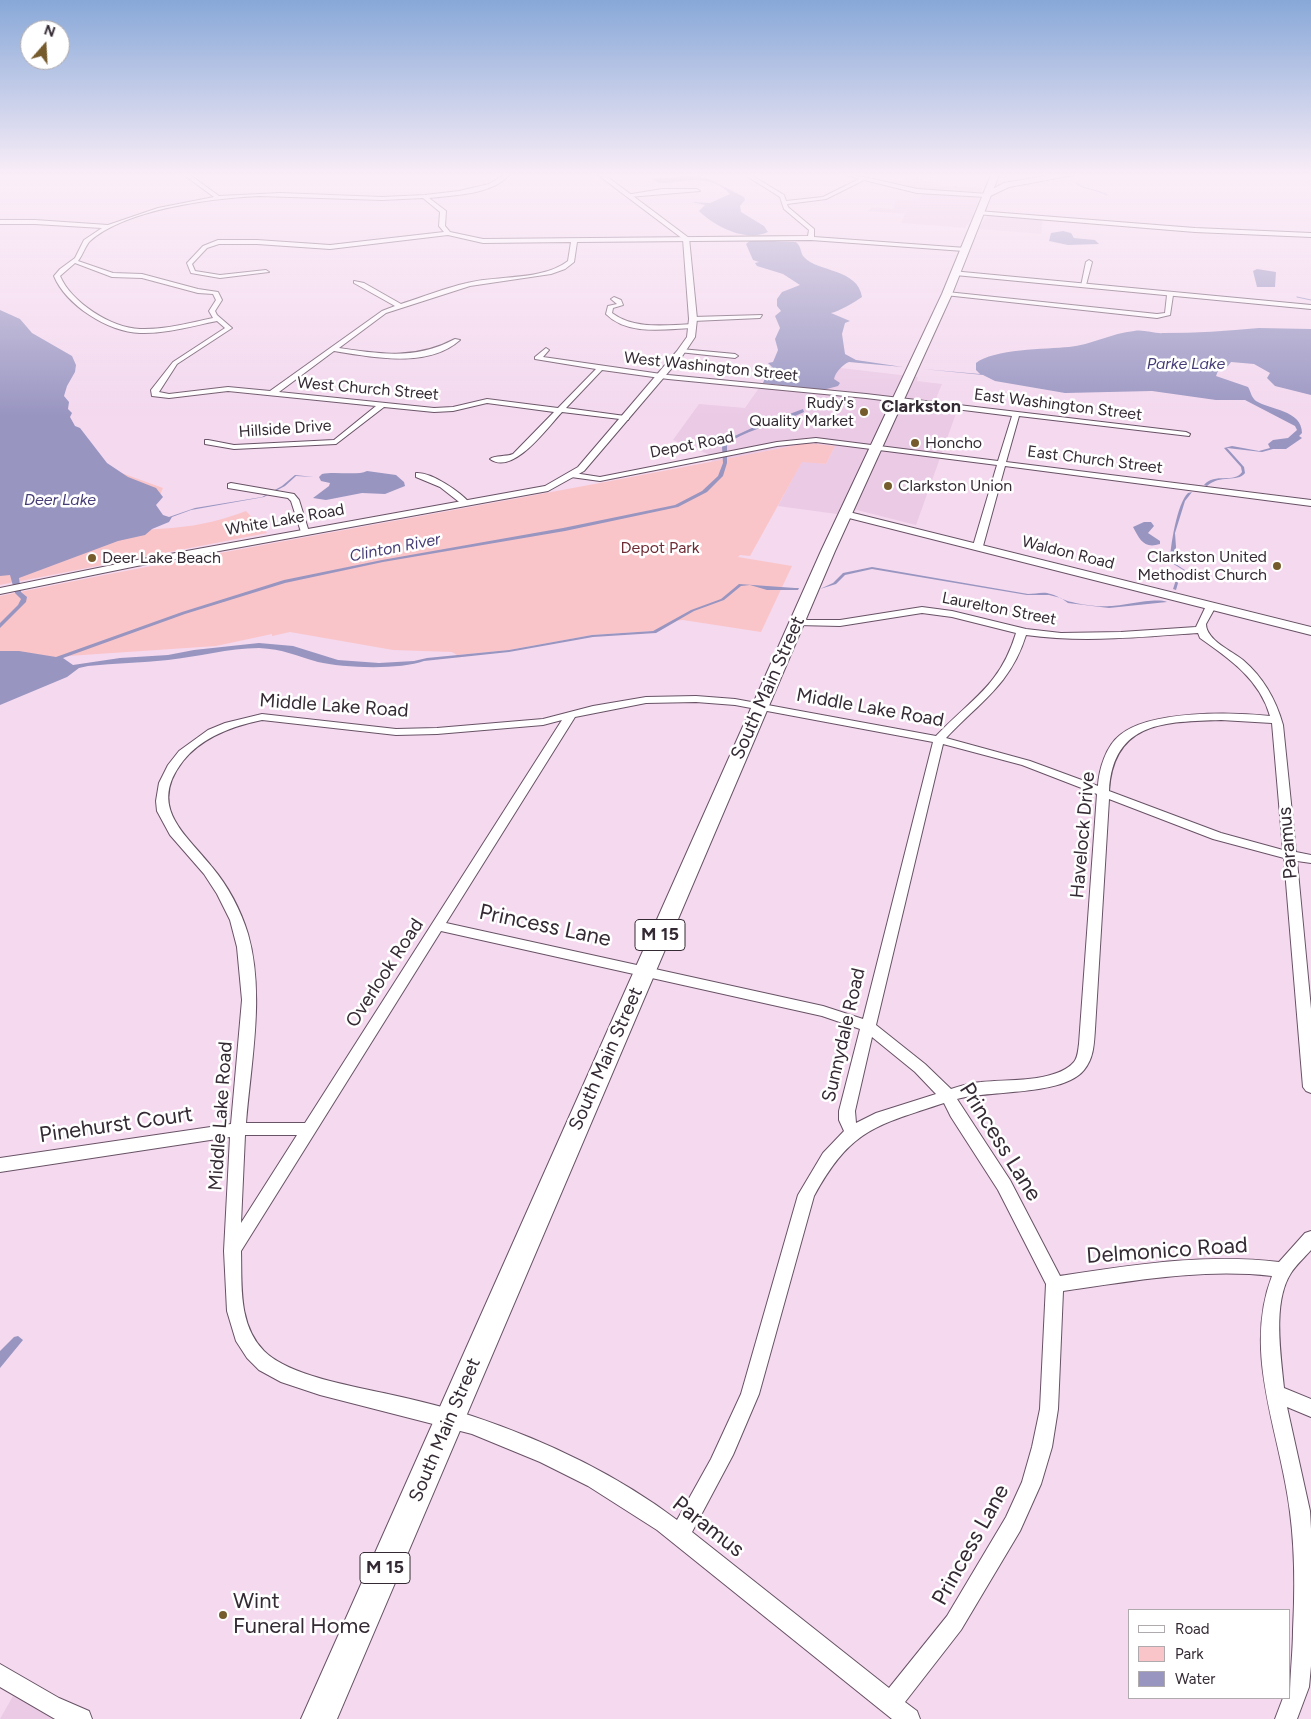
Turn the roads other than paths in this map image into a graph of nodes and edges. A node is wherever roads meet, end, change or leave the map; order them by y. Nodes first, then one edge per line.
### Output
1 (80, 255) edge
2 (197, 255) edge
3 (572, 255) edge
4 (687, 255) edge
5 (962, 255) edge
6 (74, 261) junction
7 (1089, 262) dead end
8 (266, 272) dead end
9 (955, 273) junction
10 (228, 276) junction
11 (356, 282) dead end
12 (1083, 286) junction
13 (215, 292) junction
14 (947, 294) junction
15 (1170, 295) junction
16 (614, 299) dead end
17 (400, 306) junction
18 (1311, 307) edge
19 (760, 316) dead end
20 (219, 319) junction
21 (693, 322) junction
22 (457, 340) dead end
23 (331, 349) junction
24 (546, 350) dead end
25 (681, 351) junction
26 (735, 356) dead end
27 (600, 368) junction
28 (660, 376) junction
29 (271, 394) junction
30 (897, 400) junction
31 (382, 404) junction
32 (560, 410) junction
33 (1016, 414) junction
34 (625, 418) junction
35 (1186, 434) dead end
36 (208, 442) dead end
37 (876, 447) junction
38 (494, 458) dead end
39 (1002, 463) junction
40 (419, 475) dead end
41 (574, 475) junction
42 (231, 486) dead end
43 (466, 503) junction
44 (1311, 503) edge
45 (845, 514) junction
46 (305, 532) junction
47 (978, 546) junction
48 (11, 588) edge
49 (1211, 606) junction
50 (797, 622) junction
51 (1201, 630) junction
52 (1022, 631) junction
53 (1311, 631) edge
54 (760, 707) junction
55 (570, 716) junction
56 (1277, 720) junction
57 (939, 739) junction
58 (1102, 793) junction
59 (1289, 855) junction
60 (1311, 859) edge
61 (438, 926) junction
62 (645, 970) junction
63 (866, 1026) junction
64 (1311, 1087) edge
65 (948, 1096) junction
66 (239, 1129) junction
67 (307, 1130) junction
68 (852, 1132) junction
69 (0, 1166) edge
70 (1311, 1238) edge
71 (232, 1251) junction
72 (1283, 1270) junction
73 (1055, 1284) junction
74 (1275, 1393) junction
75 (1311, 1408) edge
76 (451, 1417) junction
77 (1306, 1511) edge
78 (679, 1535) junction
79 (0, 1675) edge
80 (890, 1704) junction
81 (81, 1719) edge
82 (319, 1719) edge
83 (909, 1719) edge
84 (1286, 1719) edge

1 - 6 street
2 - 10 street
3 - 17 street
4 - 21 street
5 - 9 main road, M 15
6 - 13 street
6 - 20 street
7 - 12 street
8 - 10 street
9 - 12 street
9 - 14 main road, M 15
10 - 13 street
11 - 17 street
12 - 15 street
13 - 20 street
14 - 15 street
14 - 30 main road, M 15
15 - 18 street
16 - 21 street
17 - 23 street
19 - 21 street
20 - 29 street, West Church Street
21 - 25 street, White Lake Road
22 - 23 street
23 - 29 street
24 - 27 street, West Washington Street
25 - 26 street
25 - 28 street, White Lake Road
27 - 28 street, West Washington Street
27 - 32 street
28 - 30 street, West Washington Street
28 - 34 street, White Lake Road
29 - 31 street, West Church Street
30 - 33 street, East Washington Street
30 - 37 main road, South Main Street / M 15
31 - 32 street, West Church Street
31 - 36 street, Hillside Drive
32 - 34 street, West Church Street
32 - 38 street
33 - 35 street, East Washington Street
33 - 39 street
34 - 41 street, White Lake Road
37 - 39 street, East Church Street
37 - 41 street, Depot Road
37 - 45 main road, South Main Street / M 15
39 - 44 street, East Church Street
39 - 47 street
40 - 43 street
41 - 43 street, White Lake Road
42 - 46 street
43 - 46 street, White Lake Road
45 - 47 street, Waldon Road
45 - 50 main road, South Main Street / M 15
46 - 48 street, White Lake Road
47 - 49 street, Waldon Road
49 - 51 street
49 - 53 street, Waldon Road
50 - 52 street, Laurelton Street
50 - 54 main road, South Main Street / M 15
51 - 52 street, Laurelton Street
51 - 56 street, Paramus
52 - 57 street, Sunnydale Road
54 - 55 street, Middle Lake Road
54 - 57 street, Middle Lake Road
54 - 62 main road, South Main Street / M 15
55 - 61 street, Overlook Road
55 - 66 street, Middle Lake Road
56 - 58 street, Havelock Drive
56 - 59 street, Paramus
57 - 58 street, Middle Lake Road
57 - 63 street, Sunnydale Road
58 - 59 street, Middle Lake Road
58 - 65 street, Havelock Drive
59 - 60 street, Middle Lake Road
59 - 64 street, Paramus
61 - 62 street, Princess Lane
61 - 67 street, Overlook Road
62 - 63 street, Princess Lane
62 - 76 main road, South Main Street / M 15
63 - 65 street, Princess Lane
63 - 68 street, Sunnydale Road
65 - 68 street
65 - 73 street, Princess Lane
66 - 67 street, Pinehurst Court
66 - 69 street, Pinehurst Court
66 - 71 street, Middle Lake Road
67 - 71 street, Overlook Road
68 - 78 street
70 - 72 street
71 - 76 street, Middle Lake Road
72 - 73 street, Delmonico Road
72 - 74 street
73 - 80 street, Princess Lane
74 - 75 street
74 - 77 street
76 - 78 street, Paramus
76 - 82 main road, South Main Street / M 15
77 - 84 street
78 - 80 street, Paramus
79 - 81 street
80 - 83 street, Paramus

